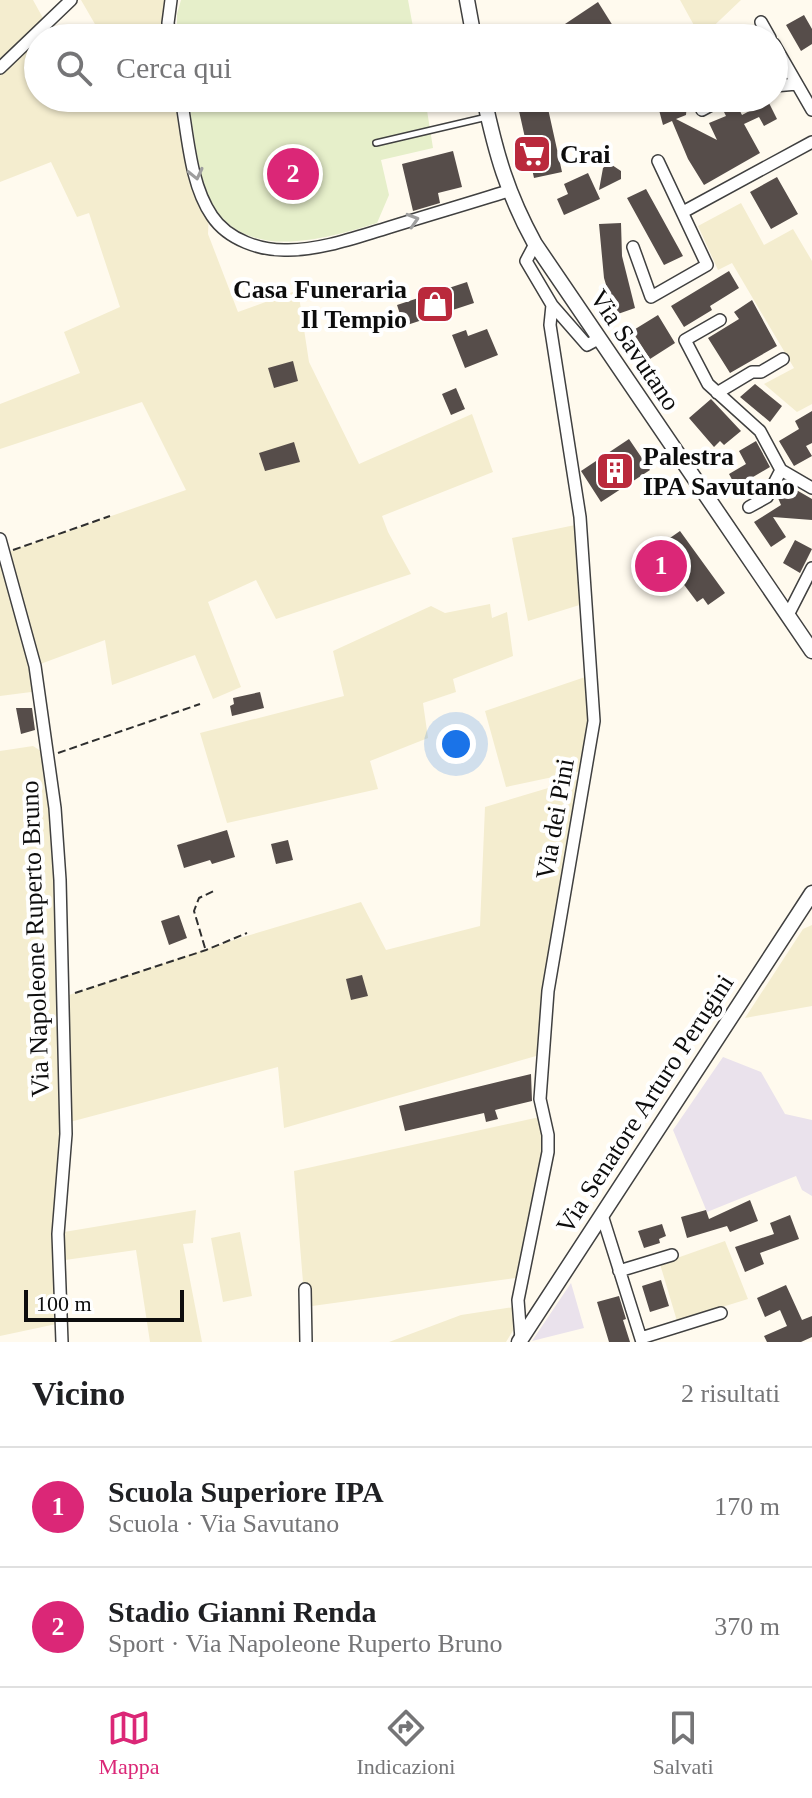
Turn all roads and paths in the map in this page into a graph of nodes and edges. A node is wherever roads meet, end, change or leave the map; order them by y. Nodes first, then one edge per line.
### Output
1 (71, 0) edge
2 (171, 0) edge
3 (467, 0) edge
4 (46, 24) edge
5 (168, 24) edge
6 (471, 24) edge
7 (24, 45) edge
8 (0, 68) edge
9 (788, 68) edge
10 (797, 84) junction
11 (788, 85) edge
12 (812, 110) edge
13 (184, 112) edge
14 (487, 112) edge
15 (488, 117) junction
16 (812, 142) edge
17 (376, 143) dead end
18 (658, 161) dead end
19 (508, 191) junction
20 (683, 212) junction
21 (535, 244) junction
22 (633, 247) dead end
23 (552, 305) junction
24 (720, 320) dead end
25 (598, 339) junction
26 (783, 359) dead end
27 (717, 393) junction
28 (781, 470) junction
29 (812, 488) edge
30 (749, 507) dead end
31 (110, 516) dead end
32 (0, 539) edge
33 (4, 553) junction
34 (812, 568) edge
35 (788, 615) junction
36 (812, 651) edge
37 (200, 704) dead end
38 (49, 756) junction
39 (216, 890) dead end
40 (812, 893) edge
41 (247, 933) dead end
42 (206, 950) junction
43 (62, 998) junction
44 (602, 1215) junction
45 (672, 1255) dead end
46 (619, 1271) junction
47 (305, 1289) dead end
48 (721, 1313) dead end
49 (642, 1340) edge
50 (520, 1341) edge
51 (62, 1342) edge
52 (306, 1342) edge

1 - 4 street
2 - 5 street
3 - 6 street
7 - 8 street
9 - 10 street
10 - 11 street
10 - 12 street
13 -> 19 street
14 - 15 street, Via Savutano
15 - 17 lane
15 - 19 street, Via Savutano
16 - 20 street
18 - 20 street
19 - 21 street, Via Savutano
20 - 22 street
21 - 23 street
21 - 25 street, Via Savutano
23 - 25 street
23 - 50 street, Via dei Pini
24 - 27 street
25 - 35 street, Via Savutano
26 - 27 street
27 - 28 street
28 - 29 street
28 - 30 street
31 - 33 path
32 - 33 street, Via Napoleone Ruperto Bruno
33 - 38 street, Via Napoleone Ruperto Bruno
34 - 35 street
35 - 36 street, Via Savutano
37 - 38 path
38 - 43 street, Via Napoleone Ruperto Bruno
39 - 42 path
40 - 44 street, Via Senatore Arturo Perugini
41 - 42 path
42 - 43 path
43 - 51 street, Via Napoleone Ruperto Bruno
44 - 46 street
44 - 50 street, Via Senatore Arturo Perugini
45 - 46 street
46 - 49 street
47 - 52 street
48 - 49 street

